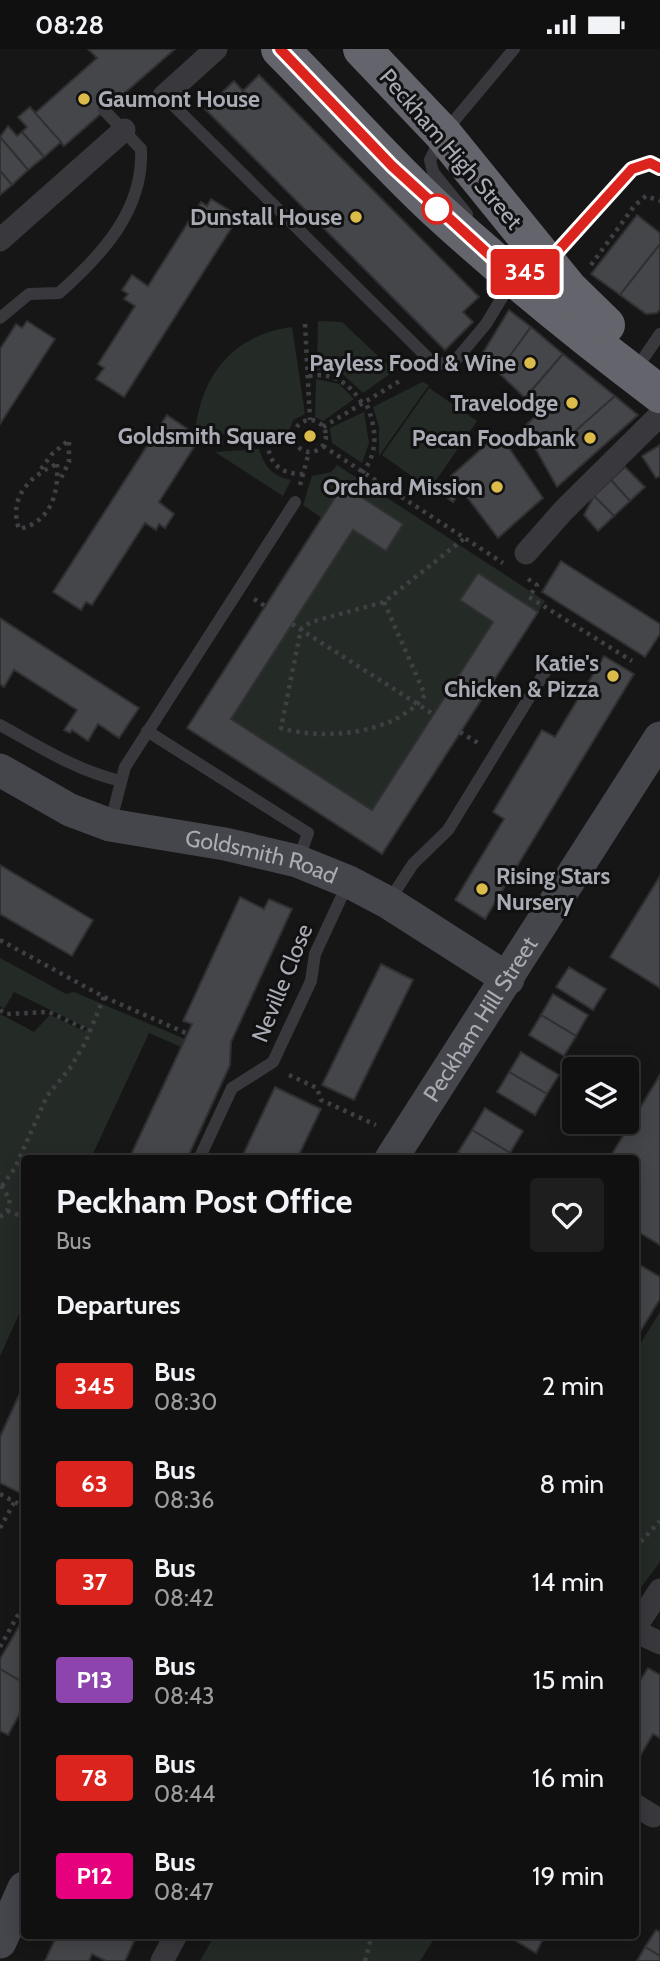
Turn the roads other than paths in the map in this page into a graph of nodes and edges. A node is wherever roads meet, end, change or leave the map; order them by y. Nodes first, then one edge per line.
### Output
1 (216, 49) edge
2 (280, 49) edge
3 (362, 49) edge
4 (514, 49) edge
5 (164, 96) joint
6 (104, 110) dead end
7 (124, 130) junction
8 (443, 134) junction
9 (660, 168) edge
10 (0, 240) edge
11 (470, 240) junction
12 (525, 271) junction
13 (0, 318) edge
14 (655, 352) edge
15 (660, 394) edge
16 (660, 415) edge
17 (295, 502) road end
18 (522, 563) road end
19 (551, 662) dead end
20 (0, 725) edge
21 (147, 731) junction
22 (656, 752) edge
23 (0, 769) edge
24 (121, 781) junction
25 (110, 825) junction
26 (298, 861) junction
27 (349, 882) junction
28 (388, 903) junction
29 (508, 979) junction
30 (397, 1148) edge
31 (201, 1155) edge
32 (660, 1590) edge
33 (639, 1624) edge
34 (639, 1632) edge
35 (660, 1643) edge
36 (13, 1900) edge
37 (174, 1939) edge
38 (0, 1942) edge
39 (162, 1961) edge

1 - 5 street
2 - 11 highway, Peckham High Street
3 - 8 highway, Peckham High Street
4 - 8 lane
5 - 12 lane
6 - 7 lane
7 - 10 street
7 - 13 lane
8 - 11 lane
8 - 12 highway, Peckham High Street
9 - 12 lane
11 - 12 highway, Peckham High Street
12 - 14 highway, Peckham High Street
12 - 15 highway, Peckham High Street
16 - 18 street
17 - 21 lane
19 - 28 lane
20 - 24 lane
21 - 24 lane
21 - 26 lane
22 - 29 street, Peckham Hill Street
23 - 25 street, Goldsmith Road
24 - 25 lane
25 - 26 street, Goldsmith Road
26 - 27 street, Goldsmith Road
27 - 28 street, Goldsmith Road
27 - 31 lane, Neville Close
28 - 29 street, Goldsmith Road
29 - 30 street, Peckham Hill Street
32 - 33 street
34 - 35 street
36 - 38 street
37 - 39 street

